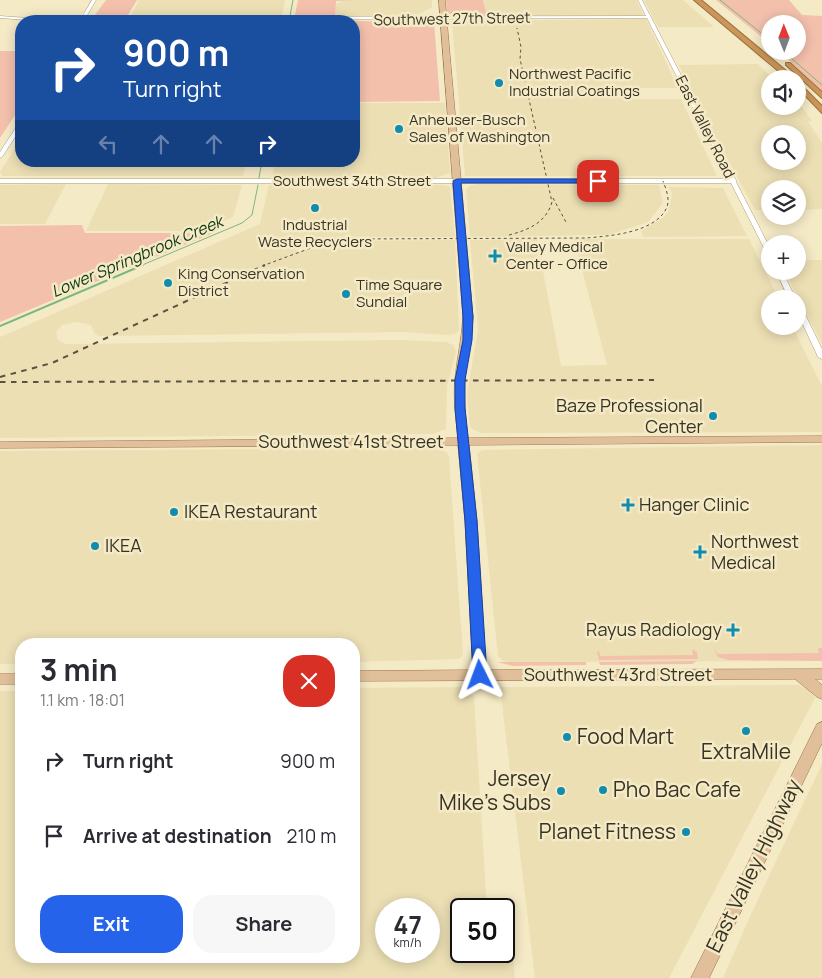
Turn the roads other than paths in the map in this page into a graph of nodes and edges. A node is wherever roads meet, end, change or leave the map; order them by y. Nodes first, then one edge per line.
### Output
1 (94, 0) edge
2 (442, 0) edge
3 (640, 0) edge
4 (697, 0) edge
5 (707, 0) edge
6 (85, 15) edge
7 (0, 16) edge
8 (15, 17) edge
9 (648, 17) junction
10 (360, 19) edge
11 (445, 19) junction
12 (761, 42) edge
13 (783, 60) edge
14 (781, 70) edge
15 (806, 93) edge
16 (822, 98) edge
17 (822, 111) edge
18 (15, 133) edge
19 (0, 156) edge
20 (0, 181) edge
21 (457, 181) junction
22 (734, 181) junction
23 (761, 236) edge
24 (806, 324) edge
25 (822, 357) edge
26 (822, 439) edge
27 (462, 441) junction
28 (0, 445) edge
29 (798, 674) junction
30 (822, 674) edge
31 (480, 675) junction
32 (360, 676) edge
33 (0, 679) edge
34 (15, 679) edge
35 (822, 693) edge
36 (822, 728) edge
37 (700, 978) edge

1 - 6 street
2 - 11 main road
3 - 9 street, East Valley Road
4 - 14 highway
5 - 12 highway
7 - 8 street, Southwest 27th Street
9 - 11 street, Southwest 27th Street
9 - 22 street, East Valley Road
10 - 11 street, Southwest 27th Street
11 - 21 main road
13 - 16 highway
15 - 17 highway
18 - 19 street
20 - 21 street, Southwest 34th Street
21 - 22 street, Southwest 34th Street
21 - 27 main road
22 - 23 street, East Valley Road
24 - 25 street
26 - 27 main road, Southwest 41st Street
27 - 28 main road, Southwest 41st Street
27 - 31 main road
29 - 30 main road, Southwest 43rd Street
29 - 31 main road, Southwest 43rd Street
29 - 35 main road
31 - 32 main road, Southwest 43rd Street
33 - 34 main road
36 - 37 main road, East Valley Highway

